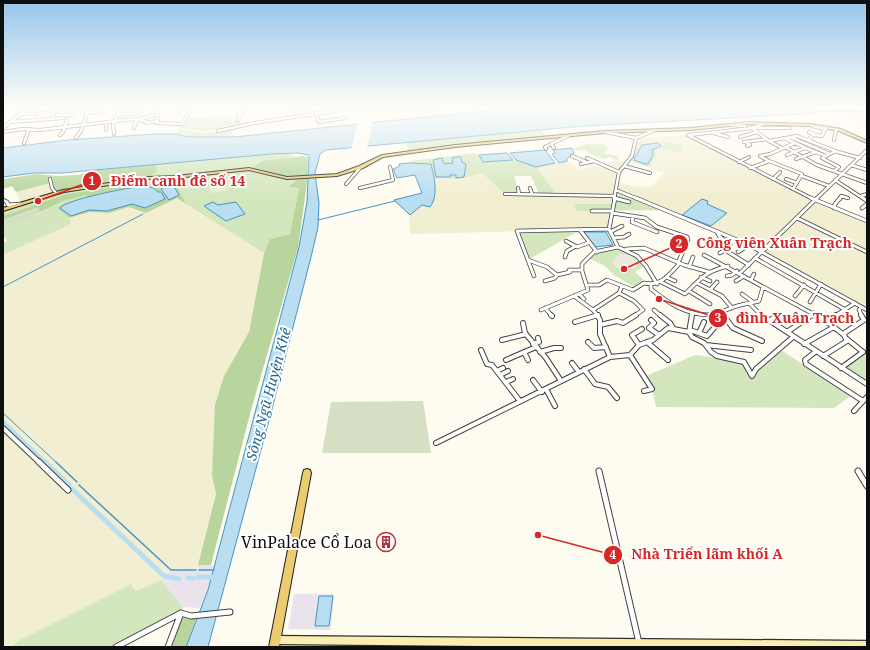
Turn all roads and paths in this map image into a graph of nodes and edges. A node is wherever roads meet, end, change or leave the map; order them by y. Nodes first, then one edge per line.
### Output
1 (26, 137) edge
2 (553, 137) edge
3 (565, 137) edge
4 (633, 137) edge
5 (692, 137) edge
6 (764, 137) edge
7 (787, 137) edge
8 (789, 137) edge
9 (801, 137) edge
10 (812, 137) edge
11 (852, 137) edge
12 (857, 137) edge
13 (636, 138) joint
14 (784, 138) junction
15 (768, 140) junction
16 (809, 140) junction
17 (867, 142) edge
18 (24, 143) dead end
19 (795, 143) junction
20 (551, 144) junction
21 (747, 146) dead end
22 (867, 146) edge
23 (554, 148) dead end
24 (782, 148) junction
25 (787, 148) junction
26 (806, 148) junction
27 (546, 149) dead end
28 (867, 150) edge
29 (836, 151) junction
30 (796, 152) junction
31 (816, 152) junction
32 (830, 154) junction
33 (787, 155) dead end
34 (572, 156) dead end
35 (826, 156) junction
36 (749, 157) dead end
37 (587, 158) dead end
38 (805, 158) junction
39 (822, 158) junction
40 (860, 158) junction
41 (796, 159) dead end
42 (594, 161) junction
43 (769, 161) junction
44 (586, 162) junction
45 (739, 162) junction
46 (814, 162) junction
47 (581, 164) dead end
48 (851, 165) junction
49 (624, 166) junction
50 (361, 167) junction
51 (390, 167) dead end
52 (839, 167) junction
53 (750, 168) junction
54 (847, 169) junction
55 (867, 170) edge
56 (834, 171) junction
57 (619, 172) junction
58 (780, 172) dead end
59 (650, 173) dead end
60 (841, 174) junction
61 (802, 176) junction
62 (50, 179) dead end
63 (773, 179) junction
64 (786, 179) dead end
65 (835, 180) junction
66 (797, 183) junction
67 (867, 183) edge
68 (346, 184) dead end
69 (829, 186) junction
70 (360, 188) dead end
71 (518, 188) dead end
72 (530, 188) dead end
73 (793, 189) junction
74 (616, 190) junction
75 (56, 193) junction
76 (505, 194) dead end
77 (519, 194) junction
78 (532, 194) junction
79 (867, 194) edge
80 (861, 196) junction
81 (614, 197) junction
82 (848, 198) dead end
83 (3, 200) edge
84 (816, 200) junction
85 (866, 200) edge
86 (629, 202) dead end
87 (21, 204) junction
88 (867, 204) edge
89 (8, 205) junction
90 (834, 208) junction
91 (862, 208) dead end
92 (3, 209) edge
93 (592, 211) dead end
94 (612, 212) junction
95 (633, 216) junction
96 (797, 218) junction
97 (867, 221) edge
98 (622, 226) dead end
99 (580, 230) junction
100 (610, 230) junction
101 (657, 232) dead end
102 (717, 232) junction
103 (629, 234) dead end
104 (613, 238) junction
105 (566, 241) dead end
106 (588, 243) junction
107 (730, 245) dead end
108 (749, 245) junction
109 (576, 246) junction
110 (618, 247) junction
111 (626, 249) junction
112 (596, 252) junction
113 (738, 252) dead end
114 (762, 252) junction
115 (867, 252) edge
116 (720, 253) dead end
117 (704, 255) dead end
118 (565, 256) dead end
119 (693, 257) dead end
120 (756, 258) junction
121 (528, 260) junction
122 (679, 263) junction
123 (749, 264) junction
124 (728, 266) junction
125 (689, 267) junction
126 (581, 270) junction
127 (709, 272) junction
128 (739, 272) junction
129 (754, 274) dead end
130 (557, 275) junction
131 (534, 276) dead end
132 (727, 276) dead end
133 (744, 276) junction
134 (666, 277) junction
135 (701, 277) junction
136 (545, 280) dead end
137 (736, 280) dead end
138 (751, 280) junction
139 (675, 281) dead end
140 (710, 281) dead end
141 (696, 282) junction
142 (717, 282) dead end
143 (659, 283) junction
144 (821, 284) junction
145 (589, 285) junction
146 (804, 285) junction
147 (622, 286) junction
148 (651, 286) junction
149 (763, 287) junction
150 (710, 290) junction
151 (689, 291) junction
152 (816, 292) junction
153 (620, 293) junction
154 (750, 293) dead end
155 (579, 294) junction
156 (574, 296) junction
157 (795, 296) dead end
158 (584, 299) dead end
159 (810, 302) dead end
160 (751, 303) junction
161 (854, 303) junction
162 (710, 304) dead end
163 (862, 307) junction
164 (545, 308) junction
165 (732, 308) junction
166 (844, 309) junction
167 (541, 310) dead end
168 (593, 310) junction
169 (654, 310) dead end
170 (867, 310) edge
171 (692, 312) junction
172 (720, 312) junction
173 (814, 313) junction
174 (779, 314) dead end
175 (552, 316) dead end
176 (598, 316) junction
177 (651, 320) dead end
178 (770, 320) junction
179 (826, 321) junction
180 (576, 322) dead end
181 (704, 322) dead end
182 (523, 323) dead end
183 (600, 325) junction
184 (834, 327) junction
185 (673, 328) junction
186 (714, 328) dead end
187 (642, 329) dead end
188 (689, 330) junction
189 (787, 332) junction
190 (699, 333) junction
191 (526, 334) junction
192 (843, 334) junction
193 (659, 335) junction
194 (793, 337) junction
195 (538, 338) dead end
196 (847, 339) junction
197 (502, 340) dead end
198 (762, 341) dead end
199 (588, 342) dead end
200 (647, 342) junction
201 (804, 344) junction
202 (639, 345) junction
203 (706, 345) junction
204 (534, 346) junction
205 (606, 347) junction
206 (561, 348) dead end
207 (481, 350) dead end
208 (751, 350) dead end
209 (524, 352) junction
210 (540, 352) junction
211 (815, 352) junction
212 (630, 356) junction
213 (823, 356) junction
214 (610, 357) junction
215 (506, 360) dead end
216 (528, 360) dead end
217 (668, 360) dead end
218 (572, 363) dead end
219 (747, 366) junction
220 (503, 368) dead end
221 (841, 368) junction
222 (584, 369) junction
223 (756, 369) junction
224 (497, 371) junction
225 (508, 372) dead end
226 (579, 372) junction
227 (500, 375) junction
228 (513, 379) dead end
229 (533, 380) dead end
230 (561, 381) junction
231 (506, 382) junction
232 (867, 384) edge
233 (544, 390) junction
234 (644, 392) dead end
235 (867, 397) edge
236 (617, 398) dead end
237 (520, 401) junction
238 (863, 401) junction
239 (555, 406) dead end
240 (854, 411) dead end
241 (3, 428) edge
242 (436, 443) dead end
243 (599, 471) dead end
244 (858, 471) dead end
245 (307, 473) dead end
246 (867, 486) edge
247 (68, 490) dead end
248 (230, 612) dead end
249 (181, 613) junction
250 (275, 644) edge
251 (396, 644) edge
252 (640, 645) edge
253 (723, 645) edge
254 (867, 645) edge
255 (116, 647) edge
256 (168, 647) edge

1 - 18 street
2 - 50 main road
3 - 20 street
4 - 13 street
5 - 45 street
6 - 15 street
7 - 14 street
8 - 32 street
9 - 16 street
10 - 16 street
11 - 22 main road
12 - 17 main road
13 - 49 street
14 - 15 street
14 - 19 street
15 - 21 street
15 - 24 street
16 - 29 street
19 - 25 street
19 - 26 street
20 - 23 street
20 - 27 street
24 - 25 street
24 - 43 street
25 - 30 street
26 - 30 street
26 - 31 street
28 - 40 street
29 - 32 street
29 - 40 street
30 - 33 street
30 - 38 street
31 - 35 street
31 - 38 street
32 - 35 street
34 - 44 street
35 - 39 street
36 - 45 street
37 - 42 street
38 - 41 street
38 - 46 street
39 - 46 street
39 - 52 street
40 - 48 street
42 - 44 street
42 - 57 street
43 - 53 street
43 - 61 street
44 - 47 street
45 - 53 street
46 - 56 street
48 - 54 street
48 - 55 street
49 - 57 street
49 - 59 street
50 - 68 street
50 - 75 main road
51 - 70 street
52 - 54 street
52 - 56 street
53 - 63 street
54 - 60 street
56 - 60 street
57 - 74 street
58 - 63 street
60 - 65 street
60 - 67 street
61 - 66 street
61 - 69 street
62 - 75 street
63 - 73 street
64 - 66 street
65 - 69 street
65 - 80 street
66 - 73 street
69 - 84 street
71 - 77 street
72 - 78 street
73 - 84 street
74 - 81 street
74 - 102 street
75 - 87 main road
76 - 77 street
77 - 78 street
78 - 81 street
79 - 80 street
80 - 85 street
81 - 86 street
81 - 94 street
82 - 90 street
83 - 89 street
84 - 90 street
84 - 96 street
87 - 89 street
87 - 92 main road
88 - 91 street
89 - 92 street
90 - 97 street
93 - 94 street
94 - 95 street
94 - 100 street
95 - 101 street
95 - 122 street
96 - 114 street
96 - 115 street
98 - 100 street
99 - 100 street
99 - 106 street
99 - 121 street
100 - 104 street
102 - 107 street
102 - 108 street
103 - 104 street
104 - 110 street
105 - 109 street
106 - 109 street
106 - 112 street
108 - 113 street
108 - 114 street
109 - 118 street
110 - 111 street
110 - 112 street
111 - 122 street
111 - 143 street
112 - 126 street
114 - 120 street
114 - 144 street
116 - 123 street
117 - 124 street
119 - 125 street
120 - 123 street
120 - 146 street
121 - 130 street
121 - 131 street
122 - 125 street
122 - 134 street
123 - 128 street
124 - 127 street
124 - 128 street
125 - 127 street
126 - 130 street
126 - 145 street
127 - 135 street
128 - 132 street
128 - 133 street
129 - 138 street
130 - 136 street
133 - 137 street
133 - 138 street
134 - 139 street
134 - 143 street
135 - 140 street
135 - 141 street
138 - 149 street
141 - 150 street
141 - 151 street
142 - 150 street
143 - 148 street
143 - 151 street
144 - 152 street
144 - 161 street
145 - 147 street
145 - 155 street
146 - 152 street
146 - 157 street
147 - 148 street
147 - 153 street
148 - 171 street
149 - 160 street
149 - 173 street
150 - 165 street
151 - 162 street
152 - 159 street
152 - 166 street
153 - 168 street
153 - 183 street
154 - 160 street
155 - 156 street
155 - 158 street
156 - 164 street
156 - 168 street
160 - 165 street
160 - 178 street
161 - 163 street
161 - 166 street
163 - 170 street
163 - 192 street
164 - 167 street
164 - 175 street
165 - 172 street
166 - 179 street
168 - 176 street
169 - 185 street
171 - 172 street
171 - 188 street
172 - 198 street
173 - 179 street
173 - 189 street
174 - 178 street
176 - 180 street
176 - 183 street
177 - 193 street
178 - 189 street
179 - 184 street
181 - 190 street
182 - 191 street
183 - 205 street
184 - 192 street
184 - 201 street
185 - 188 street
185 - 193 street
186 - 190 street
187 - 202 street
188 - 190 street
188 - 203 street
189 - 194 street
191 - 197 street
191 - 204 street
192 - 196 street
193 - 200 street
194 - 201 street
194 - 223 street
195 - 204 street
196 - 213 street
196 - 221 street
199 - 205 street
200 - 202 street
200 - 217 street
201 - 211 street
202 - 212 street
203 - 208 street
203 - 219 street
204 - 209 street
204 - 210 street
205 - 214 street
206 - 210 street
207 - 224 street
209 - 215 street
209 - 216 street
210 - 230 street
211 - 213 street
211 - 238 street
212 - 214 street
212 - 234 street
213 - 221 street
214 - 222 street
218 - 226 street
219 - 223 street
219 - 223 street
220 - 224 street
221 - 232 street
222 - 226 street
222 - 236 street
224 - 227 street
225 - 227 street
226 - 230 street
227 - 231 street
228 - 231 street
229 - 233 street
230 - 233 street
231 - 237 street
233 - 237 street
233 - 239 street
235 - 238 street
237 - 242 street
238 - 240 street
241 - 247 street
243 - 252 street
244 - 246 street
245 - 250 main road
248 - 249 street
249 - 255 street
249 - 256 street
250 - 251 street
251 - 252 street
252 - 253 street
253 - 254 street

